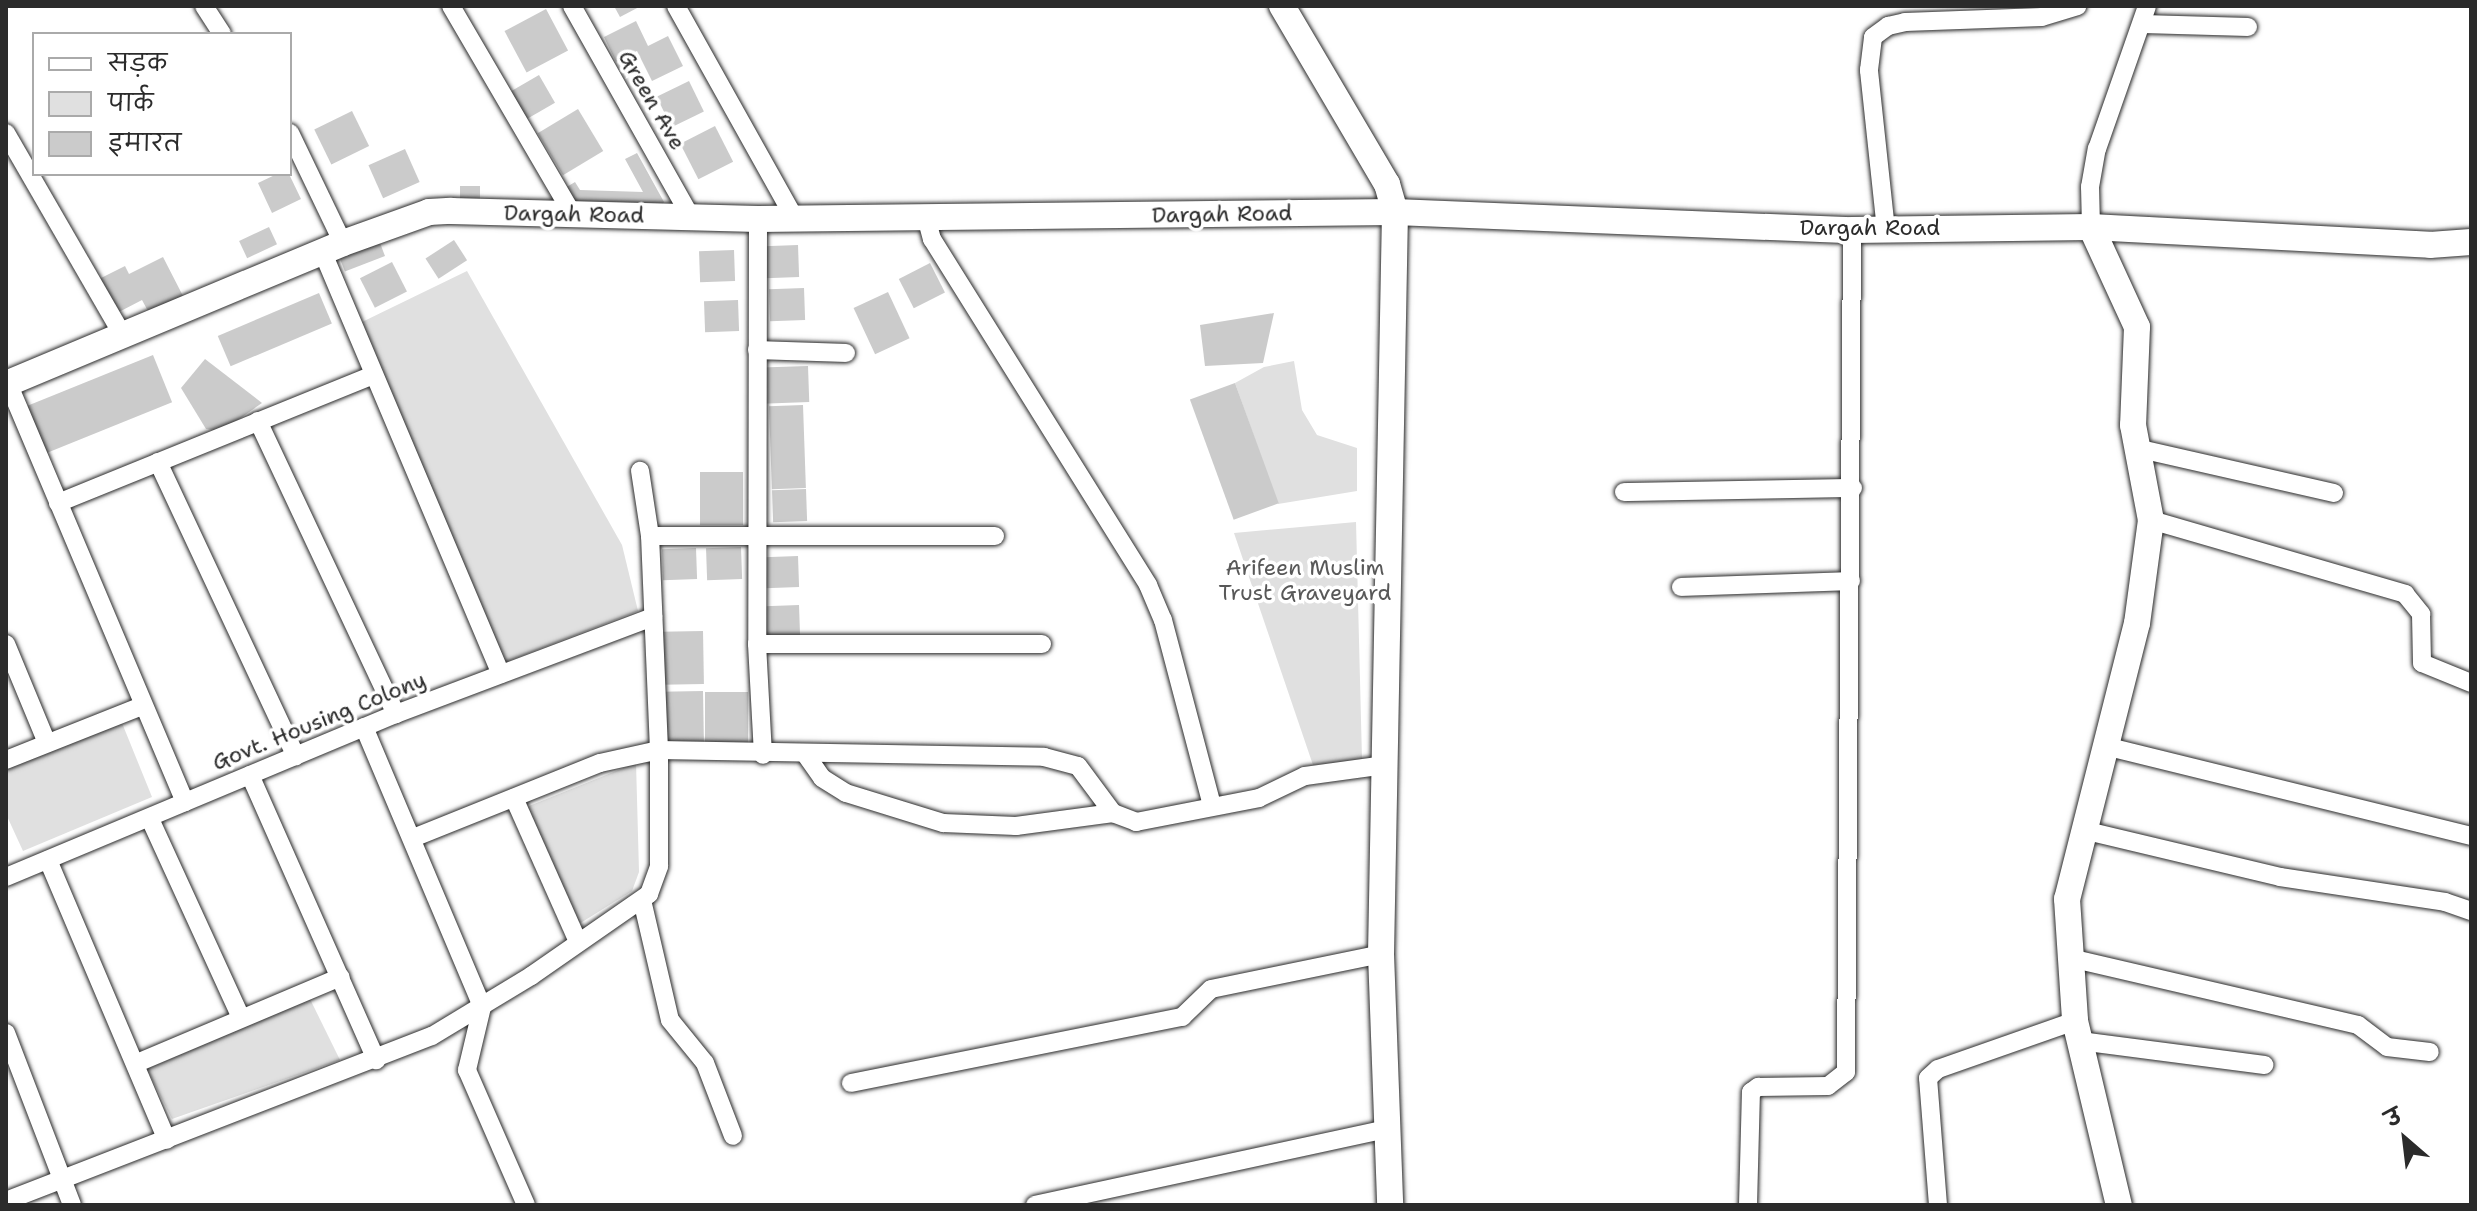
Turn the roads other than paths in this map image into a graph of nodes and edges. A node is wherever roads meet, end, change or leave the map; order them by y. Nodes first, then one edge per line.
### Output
1 (204, 6) edge
2 (451, 6) edge
3 (572, 6) edge
4 (676, 6) edge
5 (1282, 6) edge
6 (2077, 6) edge
7 (2145, 15) edge
8 (2248, 27) dead end
9 (221, 32) edge
10 (6, 133) edge
11 (292, 138) edge
12 (1395, 212) junction
13 (573, 215) junction
14 (691, 217) junction
15 (926, 217) junction
16 (758, 219) junction
17 (795, 219) junction
18 (2091, 227) junction
19 (1852, 230) junction
20 (1886, 230) junction
21 (2471, 242) edge
22 (333, 248) junction
23 (121, 332) junction
24 (757, 350) junction
25 (846, 353) dead end
26 (373, 375) junction
27 (7, 384) edge
28 (258, 421) junction
29 (2136, 448) junction
30 (158, 462) junction
31 (640, 471) dead end
32 (1853, 488) junction
33 (1624, 492) dead end
34 (2334, 493) dead end
35 (58, 503) junction
36 (2151, 520) junction
37 (650, 536) junction
38 (758, 536) junction
39 (995, 536) dead end
40 (1851, 581) junction
41 (1681, 587) dead end
42 (653, 617) junction
43 (6, 644) edge
44 (757, 644) junction
45 (1042, 644) dead end
46 (501, 674) junction
47 (2471, 683) edge
48 (142, 706) junction
49 (396, 714) junction
50 (364, 727) junction
51 (47, 743) junction
52 (2109, 747) junction
53 (659, 750) junction
54 (763, 755) junction
55 (806, 755) junction
56 (296, 756) junction
57 (6, 760) edge
58 (1385, 765) junction
59 (250, 775) junction
60 (514, 798) junction
61 (185, 802) junction
62 (1212, 806) junction
63 (1113, 813) junction
64 (150, 819) junction
65 (2083, 830) junction
66 (2471, 836) edge
67 (413, 838) junction
68 (48, 860) junction
69 (6, 877) edge
70 (642, 900) junction
71 (2471, 911) edge
72 (578, 942) junction
73 (1381, 954) junction
74 (2070, 958) junction
75 (341, 977) junction
76 (482, 1007) junction
77 (240, 1016) junction
78 (2077, 1031) junction
79 (6, 1033) edge
80 (2430, 1052) dead end
81 (376, 1060) junction
82 (137, 1063) junction
83 (2264, 1065) dead end
84 (13, 1072) edge
85 (851, 1083) dead end
86 (1386, 1129) junction
87 (733, 1136) dead end
88 (167, 1140) junction
89 (63, 1179) junction
90 (6, 1201) edge
91 (72, 1205) edge
92 (526, 1205) edge
93 (1035, 1205) edge
94 (1390, 1205) edge
95 (1748, 1205) edge
96 (1938, 1205) edge
97 (2119, 1205) edge

1 - 9 street
2 - 13 street
3 - 14 street, Green Ave
4 - 17 street
5 - 12 street
6 - 20 street
7 - 8 street
7 - 18 street
10 - 23 street
11 - 22 street
12 - 15 street, Dargah Road
12 - 19 street, Dargah Road
12 - 58 street
13 - 14 street, Dargah Road
13 - 22 street, Dargah Road
14 - 16 street, Dargah Road
15 - 17 street, Dargah Road
15 - 62 street
16 - 17 street, Dargah Road
16 - 24 street
18 - 20 street, Dargah Road
18 - 21 street, Dargah Road
18 - 29 street
19 - 20 street, Dargah Road
19 - 32 street
22 - 23 street, Dargah Road
22 - 26 street
23 - 27 street, Dargah Road
24 - 25 street
24 - 38 street
26 - 28 street
26 - 46 street
27 - 35 street
28 - 30 street
28 - 49 street
29 - 34 street
29 - 36 street
30 - 35 street
30 - 56 street
31 - 37 street
32 - 33 street
32 - 40 street
35 - 48 street
36 - 47 street
36 - 52 street
37 - 38 street
37 - 42 street
38 - 39 street
38 - 44 street
40 - 41 street
40 - 95 street
42 - 46 street, Govt. Housing Colony
42 - 53 street
43 - 51 street
44 - 45 street
44 - 54 street
46 - 49 street, Govt. Housing Colony
48 - 51 street
48 - 61 street
49 - 50 street, Govt. Housing Colony
50 - 56 street, Govt. Housing Colony
50 - 67 street
51 - 57 street
52 - 65 street
52 - 66 street
53 - 54 street
53 - 60 street
53 - 70 street
54 - 55 street
55 - 63 street
55 - 63 street
56 - 59 street, Govt. Housing Colony
58 - 62 street
58 - 73 street
59 - 61 street, Govt. Housing Colony
59 - 75 street
60 - 67 street
60 - 72 street
61 - 64 street, Govt. Housing Colony
62 - 63 street
64 - 68 street, Govt. Housing Colony
64 - 77 street
65 - 71 street
65 - 74 street
67 - 76 street
68 - 69 street, Govt. Housing Colony
68 - 82 street
70 - 72 street
70 - 87 street
72 - 76 street
73 - 85 street
73 - 86 street
74 - 78 street
74 - 80 street
75 - 77 street
75 - 81 street
76 - 81 street
76 - 92 street
77 - 82 street
78 - 83 street
78 - 96 street
78 - 97 street
79 - 84 street
81 - 88 street
82 - 88 street
84 - 89 street
86 - 93 street
86 - 94 street
88 - 89 street
89 - 90 street
89 - 91 street

